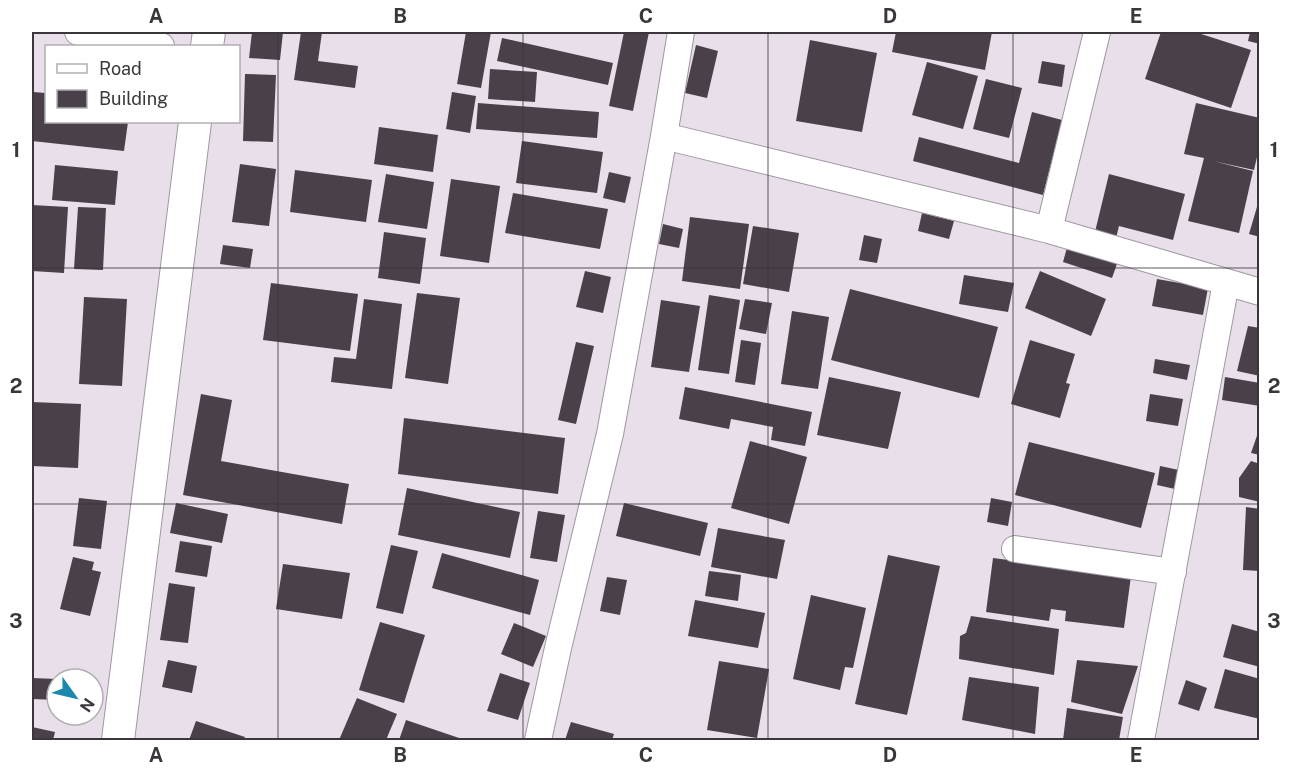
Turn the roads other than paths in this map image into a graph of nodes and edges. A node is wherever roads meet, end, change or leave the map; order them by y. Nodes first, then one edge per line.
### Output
1 (78, 32) edge
2 (681, 32) edge
3 (1097, 32) edge
4 (155, 45) edge
5 (195, 123) edge
6 (664, 136) junction
7 (1049, 230) junction
8 (1226, 284) junction
9 (1260, 292) edge
10 (1015, 549) dead end
11 (1173, 572) junction
12 (118, 741) edge
13 (538, 741) edge
14 (1141, 741) edge

1 - 4 street
2 - 6 street
3 - 7 street
5 - 12 street
6 - 7 street
6 - 13 street
7 - 8 street
8 - 9 street
8 - 11 street
10 - 11 street
11 - 14 street

